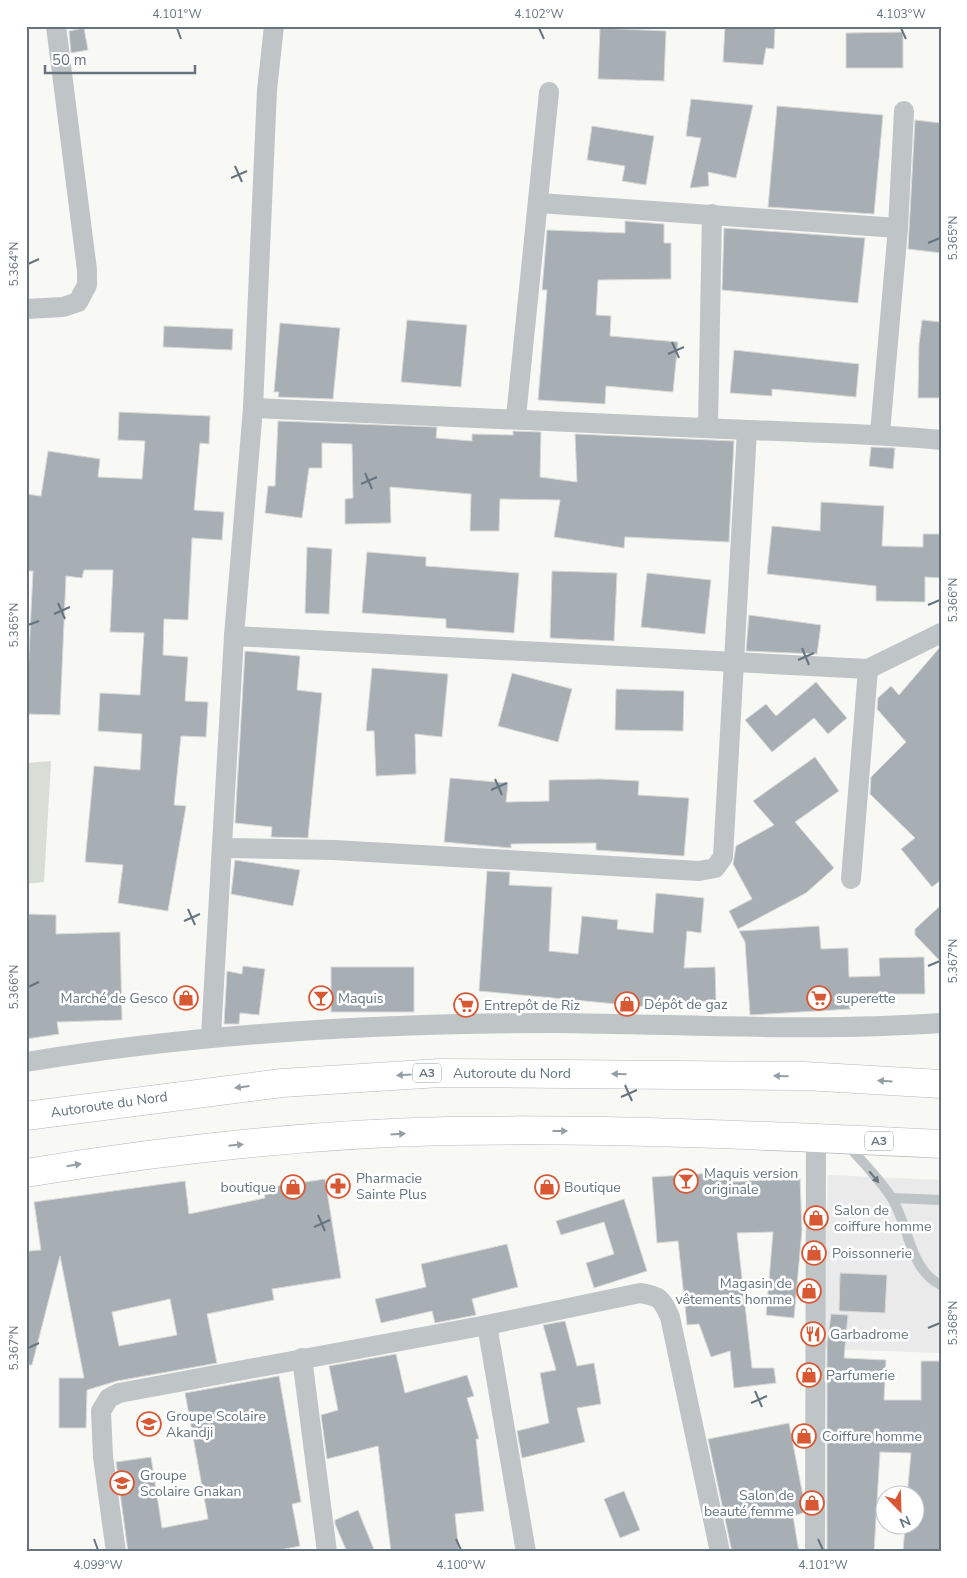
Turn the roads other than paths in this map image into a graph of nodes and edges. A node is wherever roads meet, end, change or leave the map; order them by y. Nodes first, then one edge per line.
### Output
1 (56, 26) edge
2 (274, 26) edge
3 (549, 92) dead end
4 (904, 111) dead end
5 (539, 203) junction
6 (712, 214) junction
7 (898, 228) junction
8 (26, 309) edge
9 (253, 408) junction
10 (516, 417) junction
11 (708, 426) junction
12 (747, 430) junction
13 (880, 434) junction
14 (941, 440) edge
15 (941, 633) edge
16 (234, 636) junction
17 (736, 663) junction
18 (868, 669) junction
19 (223, 848) junction
20 (851, 880) dead end
21 (941, 1023) edge
22 (211, 1036) junction
23 (26, 1062) edge
24 (938, 1083) edge
25 (26, 1116) edge
26 (830, 1139) junction
27 (941, 1144) edge
28 (26, 1173) edge
29 (892, 1198) junction
30 (941, 1200) edge
31 (941, 1285) edge
32 (487, 1325) junction
33 (302, 1358) junction
34 (116, 1552) edge
35 (327, 1552) edge
36 (526, 1552) edge
37 (720, 1552) edge
38 (814, 1552) edge

1 - 8 street
2 - 9 street
3 - 5 street
4 - 7 street
5 - 6 street
5 - 10 street
6 - 7 street
6 - 11 street
7 - 13 street
9 - 10 street
9 - 16 street
10 - 11 street
11 - 12 street
12 - 13 street
12 - 17 street
13 - 14 street
15 - 18 street
16 - 17 street
16 - 19 street
17 - 18 street
17 - 19 street
18 - 20 street
19 - 22 street
21 - 22 street
22 - 23 street
24 -> 25 highway, Autoroute du Nord / A3
26 - 27 highway, A3
28 -> 26 highway, A3
26 -> 29 lane
26 - 38 street
29 - 30 lane
29 - 31 lane
32 - 33 street
32 - 36 street
32 - 37 street
33 - 34 street
33 - 35 street

